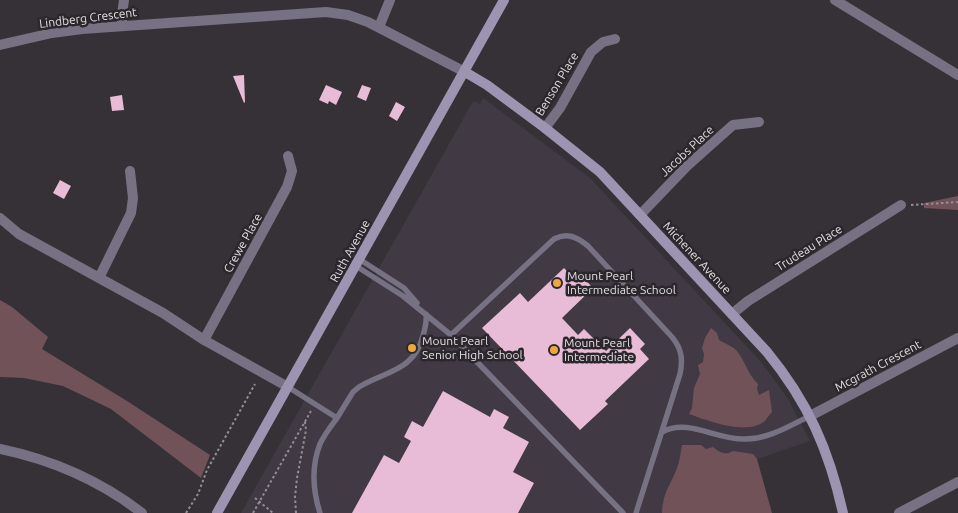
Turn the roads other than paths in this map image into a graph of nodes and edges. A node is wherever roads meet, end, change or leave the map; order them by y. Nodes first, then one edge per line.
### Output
1 (124, 0) edge
2 (390, 0) edge
3 (504, 0) edge
4 (836, 0) edge
5 (122, 26) junction
6 (379, 27) junction
7 (615, 39) dead end
8 (0, 45) edge
9 (465, 72) junction
10 (958, 75) edge
11 (759, 122) dead end
12 (546, 128) junction
13 (288, 156) dead end
14 (130, 171) dead end
15 (901, 205) road end
16 (640, 216) junction
17 (0, 218) edge
18 (358, 262) junction
19 (99, 278) junction
20 (427, 314) junction
21 (732, 314) junction
22 (451, 334) junction
23 (958, 338) edge
24 (204, 340) junction
25 (288, 387) junction
26 (810, 416) junction
27 (337, 418) junction
28 (662, 432) junction
29 (0, 449) edge
30 (958, 482) edge
31 (142, 513) edge
32 (217, 513) edge
33 (320, 513) edge
34 (623, 513) edge
35 (636, 513) edge
36 (844, 513) edge
37 (899, 513) edge

1 - 5 street
2 - 6 street
3 - 9 street, Ruth Avenue
4 - 10 street
5 - 6 street, Lindberg Crescent
5 - 8 street, Lindberg Crescent
6 - 9 street, Lindberg Crescent
7 - 12 street, Benson Place
9 - 12 street, Michener Avenue
9 - 18 street, Ruth Avenue
11 - 16 street, Jacobs Place
12 - 16 street, Michener Avenue
13 - 24 street, Crewe Place
14 - 19 street
15 - 21 street, Trudeau Place
16 - 21 street, Michener Avenue
17 - 19 street
18 - 20 lane
18 - 25 street, Ruth Avenue
19 - 24 street
20 - 22 lane
20 - 27 lane
21 - 26 street, Michener Avenue
22 - 28 lane
22 - 34 lane
23 - 26 street, Mcgrath Crescent
24 - 25 street
25 - 27 lane
25 - 32 street, Ruth Avenue
26 - 28 lane
26 - 36 street, Michener Avenue
27 - 33 lane
28 - 35 lane
29 - 31 street
30 - 37 street

